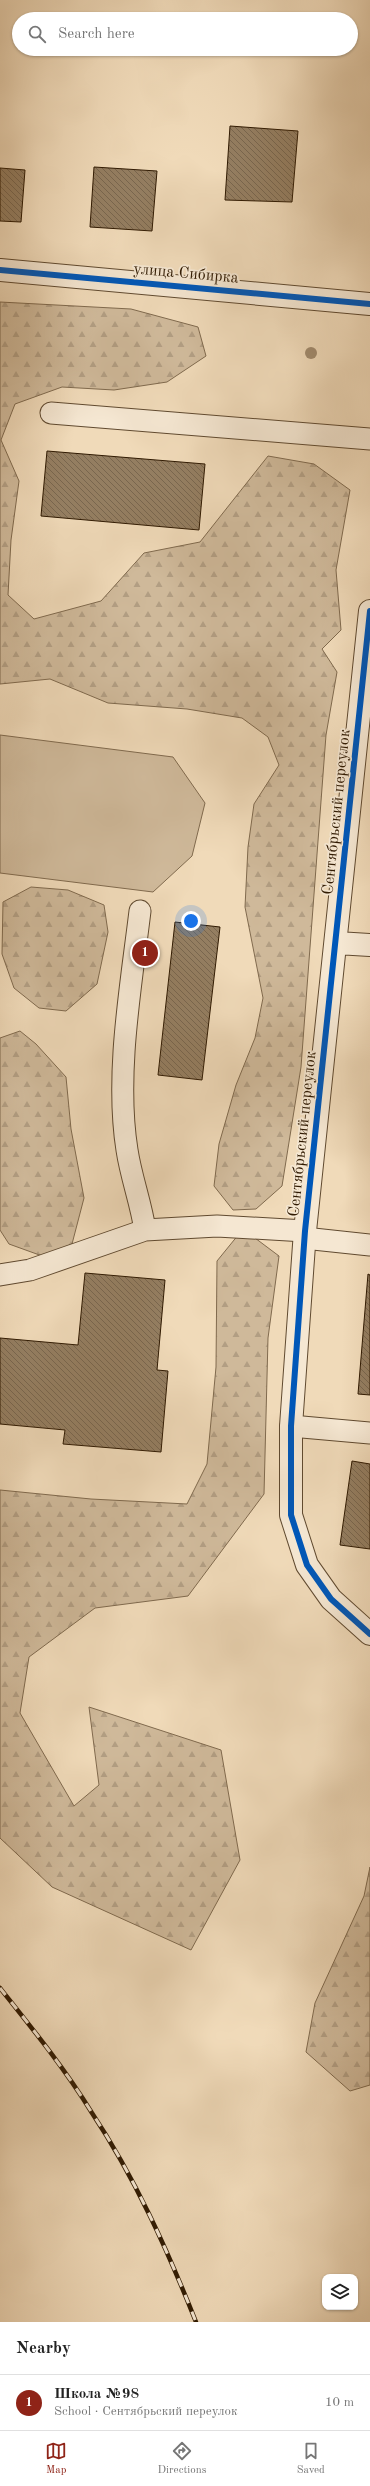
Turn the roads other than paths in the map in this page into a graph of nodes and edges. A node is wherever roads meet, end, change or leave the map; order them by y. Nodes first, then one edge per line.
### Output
1 (0, 270) edge
2 (370, 304) edge
3 (51, 413) dead end
4 (370, 439) edge
5 (370, 611) edge
6 (369, 638) edge
7 (140, 911) dead end
8 (337, 943) junction
9 (370, 945) edge
10 (145, 1230) junction
11 (305, 1235) junction
12 (370, 1245) edge
13 (0, 1275) edge
14 (291, 1426) junction
15 (370, 1433) edge
16 (370, 1634) edge

1 - 2 street, улица Сибирка
3 - 4 lane
5 - 6 street, Сентябрьский переулок
6 - 8 street, Сентябрьский переулок
7 - 10 lane
8 - 9 street
8 - 11 street, Сентябрьский переулок
10 - 11 lane
10 - 13 lane
11 - 12 lane
11 - 14 street, Сентябрьский переулок
14 - 15 lane
14 - 16 street, Сентябрьский переулок

